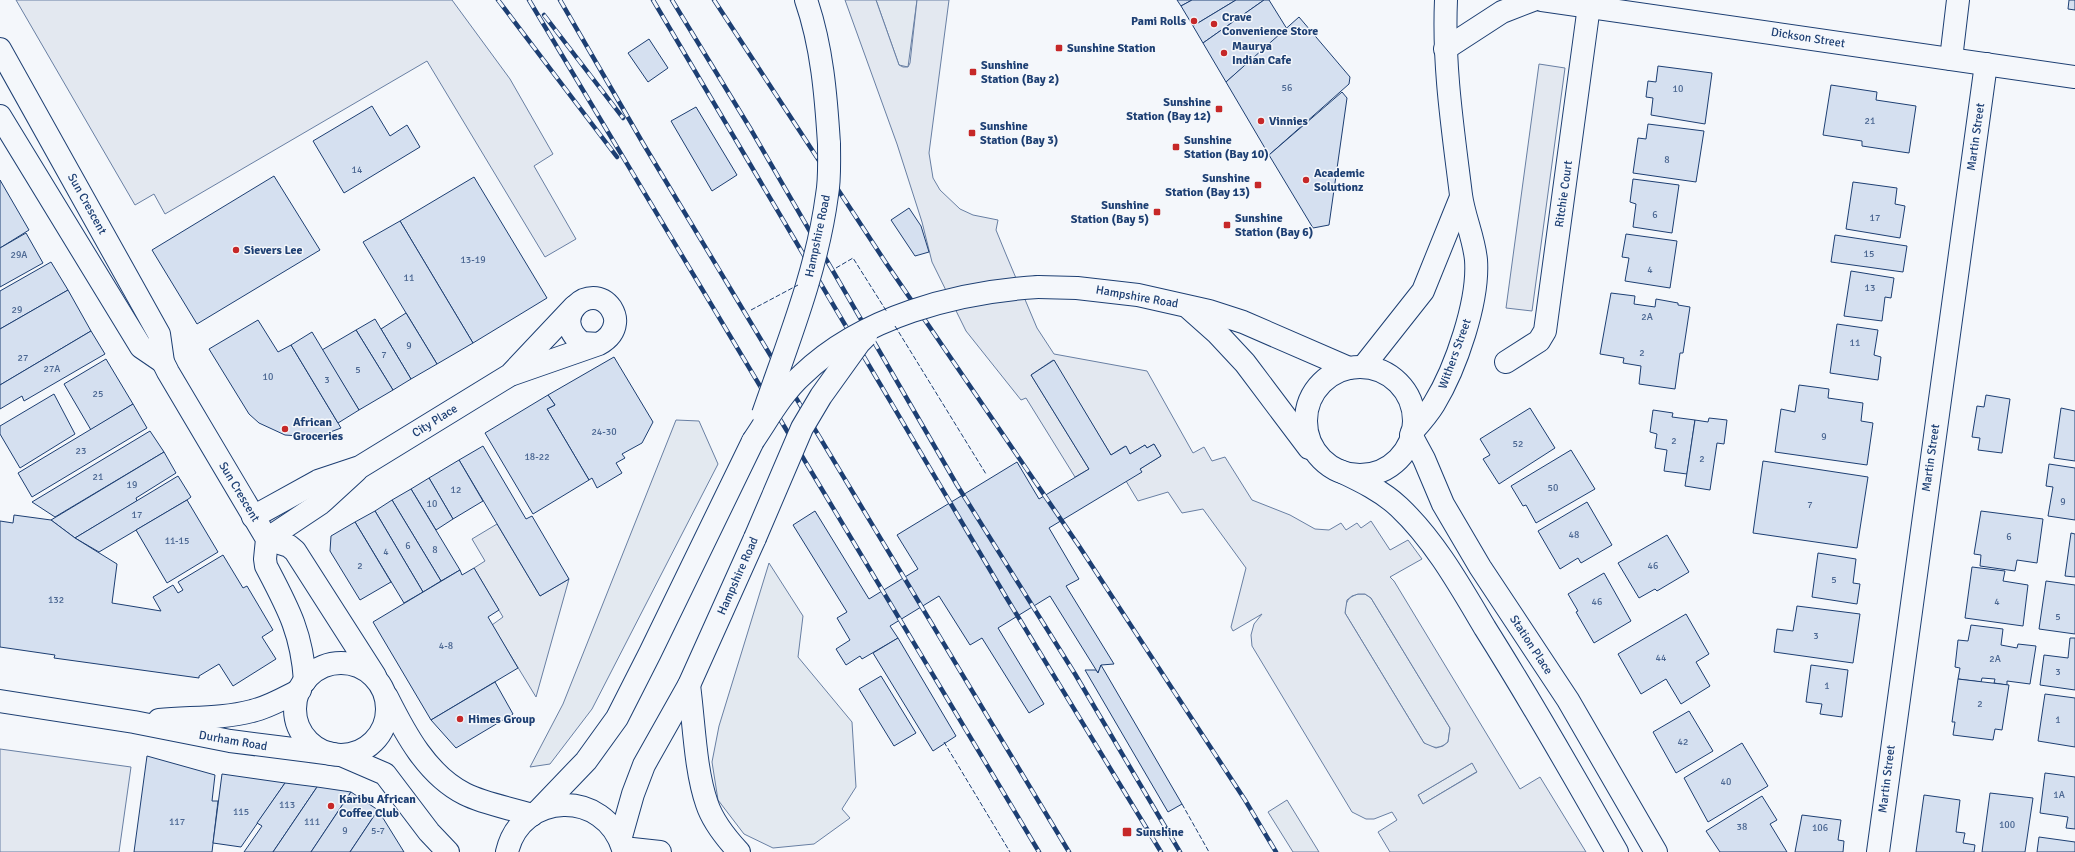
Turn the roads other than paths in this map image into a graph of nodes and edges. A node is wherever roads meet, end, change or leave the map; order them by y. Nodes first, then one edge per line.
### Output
1 (806, 0) edge
2 (1446, 0) edge
3 (1532, 0) edge
4 (1542, 0) edge
5 (1958, 0) edge
6 (1589, 6) junction
7 (0, 49) edge
8 (1445, 49) junction
9 (1951, 59) junction
10 (1986, 64) junction
11 (2075, 77) edge
12 (0, 116) edge
13 (1461, 197) junction
14 (1184, 305) junction
15 (574, 307) junction
16 (879, 324) junction
17 (599, 344) junction
18 (163, 362) junction
19 (1506, 362) dead end
20 (1356, 368) junction
21 (510, 375) junction
22 (1412, 434) junction
23 (753, 441) junction
24 (1332, 466) junction
25 (360, 467) junction
26 (253, 517) junction
27 (267, 539) junction
28 (302, 685) junction
29 (689, 685) junction
30 (383, 690) junction
31 (1568, 700) junction
32 (0, 701) edge
33 (1540, 715) junction
34 (134, 722) junction
35 (337, 754) junction
36 (536, 812) junction
37 (622, 847) edge
38 (448, 852) edge
39 (507, 852) edge
40 (660, 852) edge
41 (739, 852) edge
42 (1617, 852) edge
43 (1656, 852) edge
44 (1878, 852) edge

1 - 23 street, Hampshire Road, bridge
2 - 8 street, Withers Street
3 - 8 street
4 - 6 street, Dickson Street
5 - 9 street
6 - 9 street, Dickson Street
6 - 19 street, Ritchie Court
7 - 18 street, Sun Crescent
8 - 13 street, Withers Street
9 - 10 street, Dickson Street
10 - 11 street, Dickson Street
10 - 44 street, Martin Street
12 - 18 street, Sun Crescent
13 - 20 street, Withers Street
13 - 22 street, Withers Street
14 - 16 street, Hampshire Road, bridge
14 - 20 street, Hampshire Road
14 - 24 street, Hampshire Road
15 - 17 street
15 - 17 street
15 - 21 street, City Place
16 - 23 street, Hampshire Road, bridge
16 - 29 street, Hampshire Road, bridge
17 - 21 street, City Place
18 - 26 street, Sun Crescent
20 - 22 street
20 - 24 street
21 - 25 street, City Place
22 - 24 street
22 - 31 street, Station Place
23 - 36 street, Hampshire Road
24 - 33 street
25 - 26 street, City Place
25 - 27 street, City Place
26 - 27 street, Sun Crescent
27 - 28 street
27 - 30 street
28 - 30 street
28 - 34 street, Durham Road
28 - 35 street
29 - 37 street, Hampshire Road
29 - 41 street
30 - 35 street
30 - 36 street
31 - 33 street
31 - 43 street, Station Place
32 - 34 street, Durham Road
33 - 42 street
34 - 35 street, Durham Road
35 - 38 street
36 - 37 street
36 - 39 street, Hampshire Road
37 - 40 street

